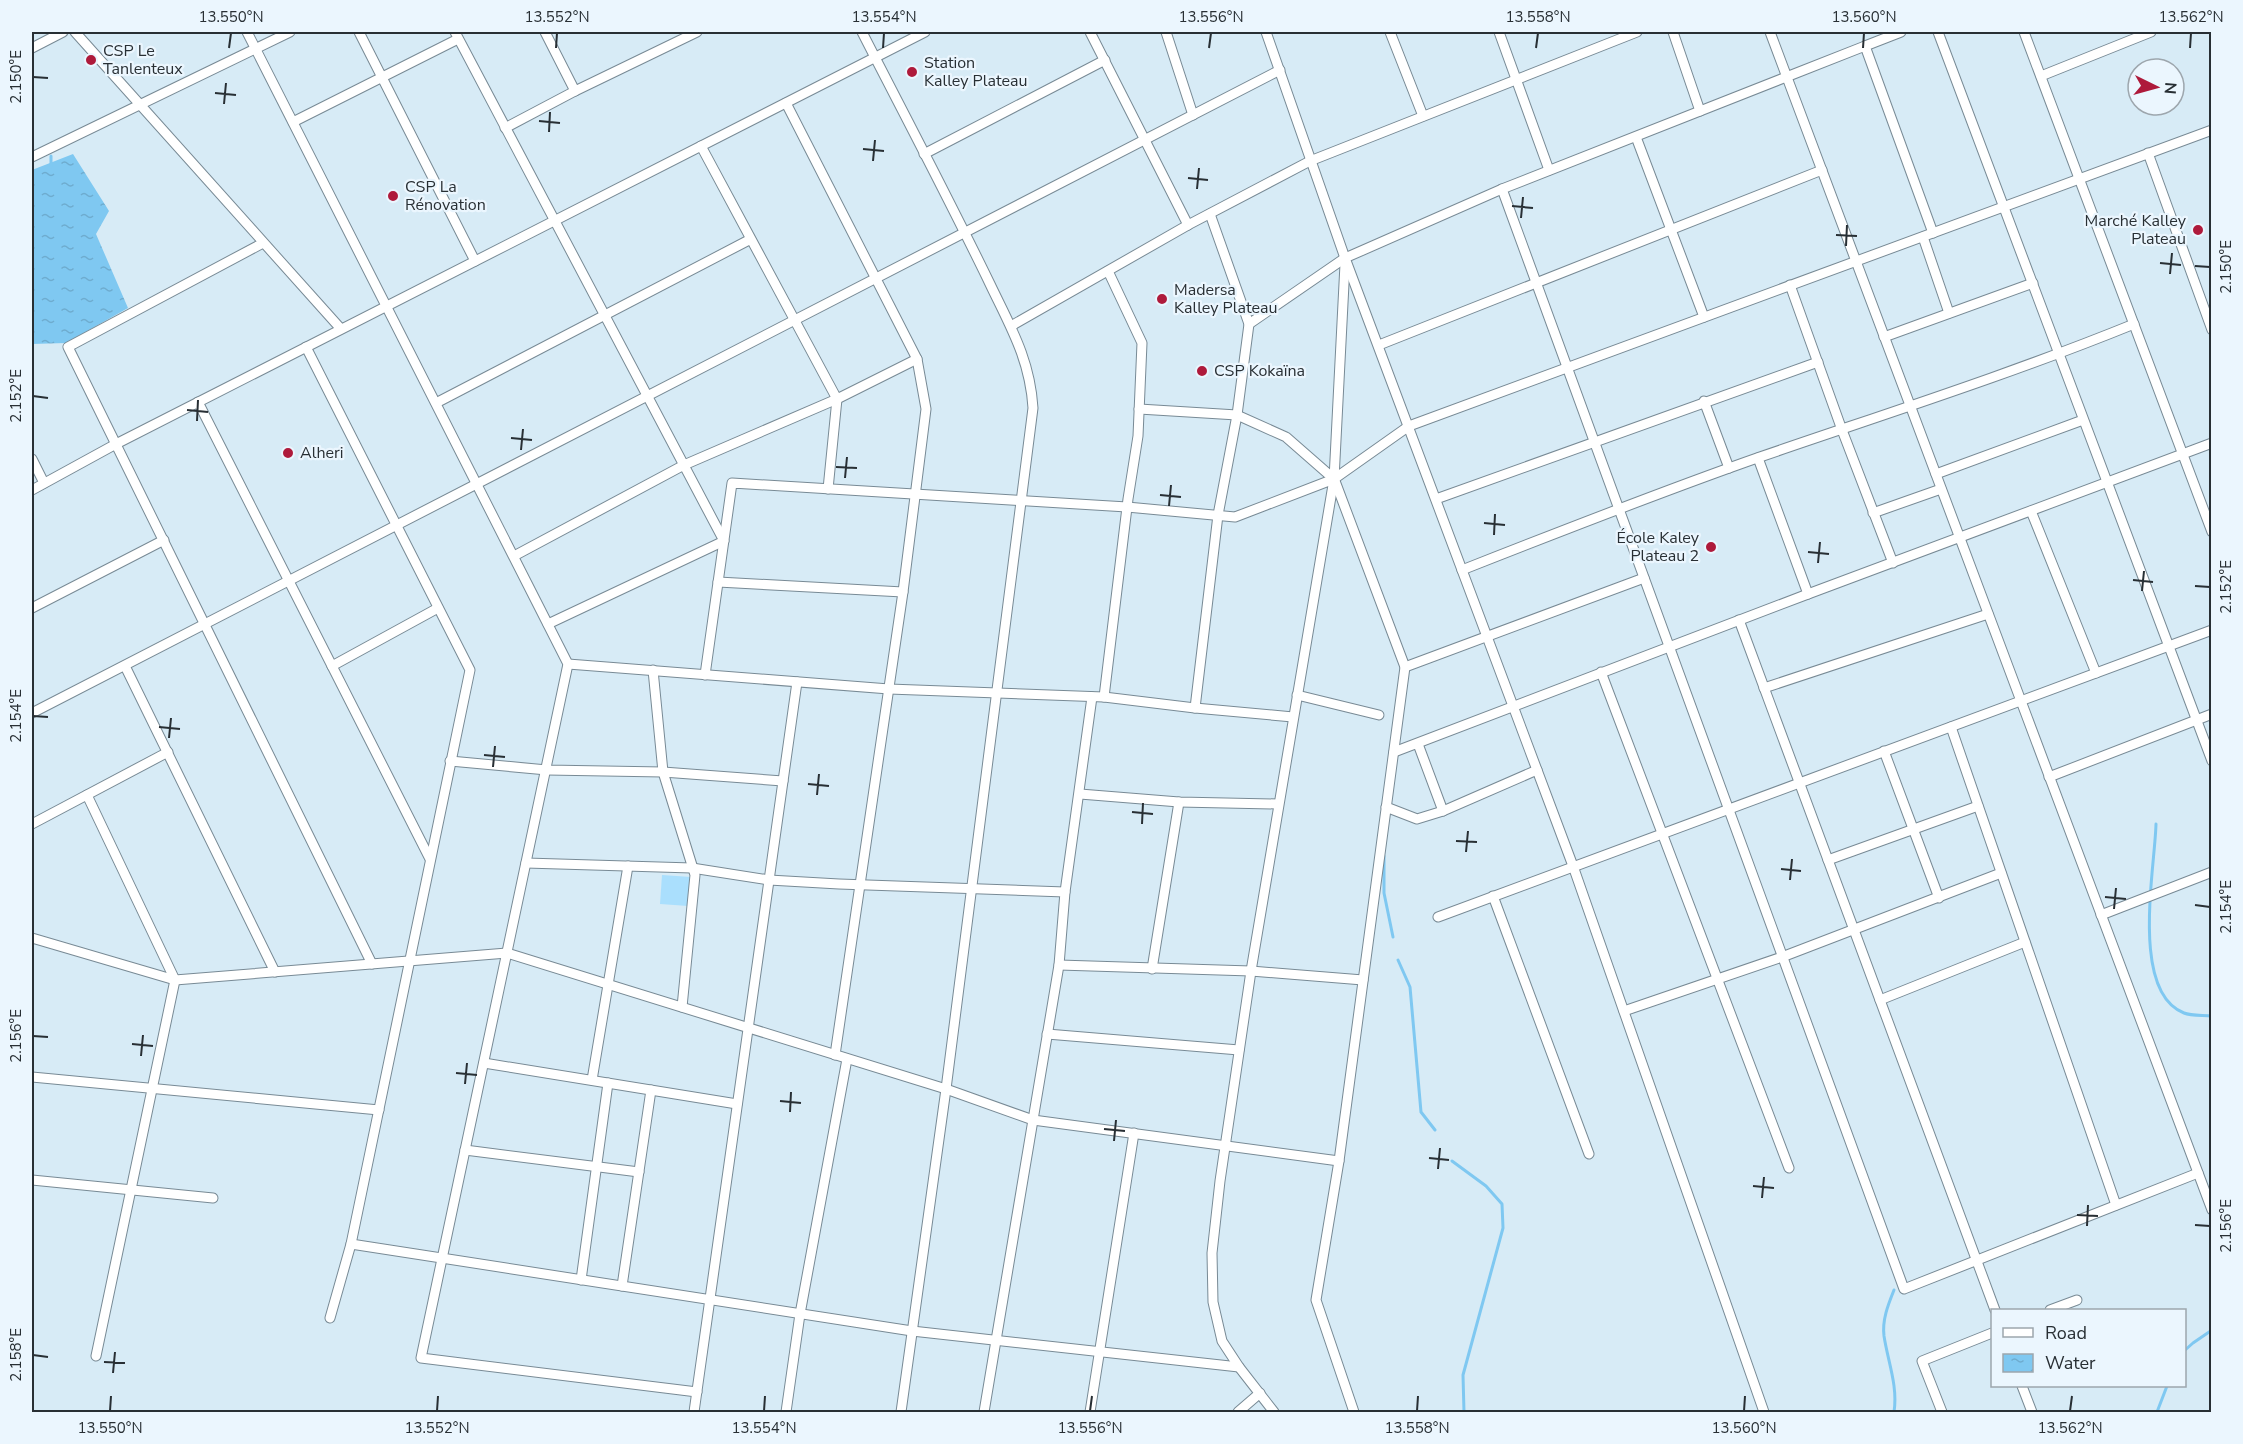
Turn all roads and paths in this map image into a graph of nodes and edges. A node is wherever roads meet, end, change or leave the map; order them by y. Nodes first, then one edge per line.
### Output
1 (63, 32) edge
2 (75, 32) edge
3 (247, 32) edge
4 (290, 32) edge
5 (359, 32) edge
6 (545, 32) edge
7 (697, 32) edge
8 (862, 32) edge
9 (926, 32) edge
10 (1090, 32) edge
11 (1166, 32) edge
12 (1266, 32) edge
13 (1390, 32) edge
14 (1499, 32) edge
15 (1637, 32) edge
16 (1673, 32) edge
17 (1770, 32) edge
18 (1901, 32) edge
19 (1938, 32) edge
20 (2024, 32) edge
21 (2151, 32) edge
22 (457, 35) edge
23 (1865, 46) junction
24 (32, 48) edge
25 (255, 49) junction
26 (875, 57) junction
27 (1105, 60) junction
28 (1280, 70) junction
29 (1787, 76) junction
30 (2041, 76) junction
31 (382, 77) junction
32 (1516, 79) junction
33 (575, 91) junction
34 (140, 103) junction
35 (786, 103) junction
36 (1700, 111) junction
37 (1193, 115) junction
38 (1423, 116) junction
39 (293, 122) junction
40 (505, 128) junction
41 (2211, 130) edge
42 (1636, 137) junction
43 (1145, 140) junction
44 (700, 146) junction
45 (2148, 153) junction
46 (924, 154) junction
47 (32, 157) edge
48 (1310, 160) junction
49 (1549, 170) junction
50 (1822, 170) junction
51 (2079, 179) junction
52 (1502, 189) junction
53 (2004, 206) junction
54 (1210, 214) junction
55 (554, 220) junction
56 (1188, 225) junction
57 (1671, 230) junction
58 (966, 232) junction
59 (1933, 233) junction
60 (1923, 237) junction
61 (749, 240) junction
62 (263, 243) junction
63 (1345, 258) junction
64 (475, 261) junction
65 (1856, 261) junction
66 (1108, 271) junction
67 (875, 279) junction
68 (1536, 283) junction
69 (2033, 283) junction
70 (1790, 285) junction
71 (386, 306) junction
72 (1949, 313) junction
73 (604, 315) junction
74 (1704, 317) junction
75 (793, 321) junction
76 (1249, 324) junction
77 (2133, 324) junction
78 (1011, 326) junction
79 (341, 329) junction
80 (2211, 330) edge
81 (1884, 337) junction
82 (1378, 345) junction
83 (306, 347) junction
84 (2060, 354) junction
85 (917, 359) junction
86 (1818, 362) junction
87 (1567, 367) junction
88 (648, 397) junction
89 (837, 399) junction
90 (1704, 401) junction
91 (198, 402) junction
92 (436, 403) junction
93 (1911, 406) junction
94 (1139, 409) junction
95 (1238, 415) junction
96 (2083, 420) junction
97 (1409, 426) junction
98 (1842, 430) junction
99 (1595, 443) junction
100 (2211, 443) edge
101 (116, 444) junction
102 (2182, 454) junction
103 (1758, 458) junction
104 (32, 459) edge
105 (684, 465) junction
106 (1729, 468) junction
107 (1936, 474) junction
108 (1335, 479) junction
109 (2108, 482) junction
110 (44, 483) junction
111 (477, 484) junction
112 (828, 489) junction
113 (1941, 489) junction
114 (32, 490) edge
115 (915, 495) junction
116 (1436, 499) junction
117 (1021, 502) junction
118 (1127, 507) junction
119 (1619, 508) junction
120 (2031, 511) junction
121 (1873, 513) junction
122 (1218, 515) junction
123 (397, 526) junction
124 (2211, 532) edge
125 (1960, 538) junction
126 (164, 540) junction
127 (724, 541) junction
128 (514, 556) junction
129 (1893, 563) junction
130 (1462, 570) junction
131 (1644, 578) junction
132 (290, 581) junction
133 (718, 582) junction
134 (903, 592) junction
135 (1808, 594) junction
136 (32, 608) edge
137 (438, 608) junction
138 (1989, 614) junction
139 (1739, 620) junction
140 (206, 624) junction
141 (548, 624) junction
142 (2211, 630) edge
143 (1489, 636) junction
144 (2169, 646) junction
145 (1669, 647) junction
146 (568, 664) junction
147 (125, 666) junction
148 (332, 666) junction
149 (1405, 668) junction
150 (652, 670) junction
151 (1601, 672) junction
152 (2096, 673) junction
153 (705, 675) junction
154 (797, 682) junction
155 (1764, 688) junction
156 (889, 689) junction
157 (997, 694) junction
158 (1298, 695) junction
159 (1092, 697) junction
160 (1104, 697) junction
161 (2021, 701) junction
162 (1513, 705) junction
163 (1195, 708) junction
164 (32, 713) edge
165 (2211, 714) edge
166 (1379, 715) dead end
167 (1293, 717) junction
168 (2196, 720) junction
169 (1951, 727) junction
170 (1418, 744) junction
171 (168, 752) junction
172 (1394, 752) junction
173 (1884, 752) junction
174 (450, 761) junction
175 (2211, 761) edge
176 (547, 770) junction
177 (1537, 770) junction
178 (663, 772) junction
179 (2049, 777) junction
180 (783, 781) junction
181 (1799, 783) junction
182 (1080, 794) junction
183 (87, 795) junction
184 (1179, 802) junction
185 (1278, 804) junction
186 (1978, 806) junction
187 (1386, 807) junction
188 (1728, 809) junction
189 (1443, 811) junction
190 (32, 824) edge
191 (1913, 830) junction
192 (1662, 834) junction
193 (430, 860) junction
194 (1828, 860) junction
195 (526, 863) junction
196 (628, 866) junction
197 (1573, 867) junction
198 (692, 868) junction
199 (2211, 872) edge
200 (2001, 873) junction
201 (769, 880) junction
202 (860, 885) junction
203 (971, 889) junction
204 (1065, 892) junction
205 (1493, 896) junction
206 (1939, 897) junction
207 (2101, 915) junction
208 (1438, 916) dead end
209 (1854, 930) junction
210 (32, 938) edge
211 (2025, 942) junction
212 (507, 953) junction
213 (1782, 957) junction
214 (409, 961) junction
215 (372, 964) junction
216 (1059, 965) junction
217 (1152, 969) junction
218 (1251, 971) junction
219 (275, 972) junction
220 (1718, 979) junction
221 (175, 980) junction
222 (1363, 980) junction
223 (608, 984) junction
224 (1880, 1000) junction
225 (682, 1007) junction
226 (1624, 1011) junction
227 (748, 1028) junction
228 (1047, 1035) junction
229 (1239, 1050) junction
230 (835, 1054) junction
231 (847, 1059) junction
232 (484, 1063) junction
233 (32, 1077) edge
234 (592, 1080) junction
235 (608, 1083) junction
236 (152, 1088) junction
237 (946, 1089) junction
238 (651, 1090) junction
239 (737, 1104) junction
240 (379, 1110) junction
241 (1033, 1120) junction
242 (1134, 1133) junction
243 (1225, 1145) junction
244 (465, 1150) junction
245 (1589, 1154) dead end
246 (1339, 1161) junction
247 (597, 1167) junction
248 (1789, 1168) dead end
249 (639, 1172) junction
250 (2198, 1173) junction
251 (32, 1180) edge
252 (131, 1189) junction
253 (213, 1198) dead end
254 (2116, 1205) junction
255 (2211, 1210) edge
256 (351, 1244) junction
257 (442, 1258) junction
258 (1976, 1260) junction
259 (581, 1280) junction
260 (622, 1286) junction
261 (710, 1300) junction
262 (2077, 1300) dead end
263 (1994, 1309) edge
264 (2055, 1309) edge
265 (800, 1314) junction
266 (330, 1318) dead end
267 (912, 1331) junction
268 (1991, 1333) edge
269 (996, 1341) junction
270 (1099, 1353) junction
271 (96, 1356) dead end
272 (1239, 1367) junction
273 (2022, 1387) edge
274 (697, 1392) junction
275 (1260, 1393) junction
276 (694, 1413) edge
277 (786, 1413) edge
278 (901, 1413) edge
279 (984, 1413) edge
280 (1090, 1413) edge
281 (1238, 1413) edge
282 (1274, 1413) edge
283 (1354, 1413) edge
284 (1764, 1413) edge
285 (1942, 1413) edge
286 (2032, 1413) edge

1 - 24 street
2 - 34 street
3 - 25 street
4 - 25 street
5 - 31 street
6 - 33 street
7 - 33 street
8 - 26 street
9 - 26 street
10 - 27 street
11 - 37 street
12 - 28 street
13 - 38 street
14 - 32 street
15 - 32 street
16 - 36 street
17 - 29 street
18 - 23 street
19 - 53 street
20 - 30 street
21 - 30 street
22 - 31 street
22 - 40 street
23 - 29 street
23 - 59 street
25 - 34 street
25 - 39 street
26 - 35 street
26 - 46 street
27 - 43 street
27 - 46 street
28 - 37 street
28 - 48 street
29 - 36 street
29 - 50 street
30 - 51 street
31 - 39 street
31 - 64 street
32 - 38 street
32 - 49 street
33 - 40 street
34 - 47 street
34 - 62 street
35 - 44 street
35 - 67 street
36 - 42 street
37 - 43 street
38 - 48 street
39 - 71 street
40 - 55 street
41 - 45 street
42 - 49 street
42 - 57 street
43 - 56 street
43 - 58 street
44 - 55 street
44 - 61 street
45 - 51 street
45 - 80 street
46 - 58 street
48 - 54 street
48 - 63 street
49 - 52 street
50 - 57 street
50 - 65 street
51 - 53 street
51 - 77 street
52 - 63 street
52 - 68 street
53 - 59 street
53 - 69 street
54 - 56 street
54 - 76 street
55 - 64 street
55 - 73 street
56 - 66 street
57 - 68 street
57 - 74 street
58 - 67 street
58 - 78 street
59 - 60 street
60 - 65 street
60 - 72 street
61 - 73 street
61 - 75 street
62 - 79 street
62 - 101 street
63 - 76 street
63 - 82 street
63 - 108 street
64 - 71 street
65 - 70 street
65 - 81 street
66 - 78 street
66 - 94 street
67 - 75 street
67 - 85 street
68 - 82 street
68 - 87 street
69 - 72 street
69 - 84 street
70 - 74 street
70 - 86 street
71 - 79 street
71 - 92 street
72 - 81 street
73 - 88 street
73 - 92 street
74 - 87 street
75 - 88 street
75 - 89 street
76 - 95 street
77 - 84 street
77 - 102 street
78 - 117 street
79 - 83 street
81 - 93 street
82 - 97 street
83 - 91 street
83 - 123 street
84 - 93 street
84 - 96 street
85 - 89 street
85 - 115 street
86 - 90 street
86 - 98 street
87 - 97 street
87 - 99 street
88 - 105 street
88 - 111 street
89 - 105 street
89 - 112 street
90 - 99 street
90 - 106 street
91 - 101 street
91 - 132 street
92 - 111 street
93 - 98 street
93 - 107 street
94 - 95 street
94 - 118 street
95 - 108 street
95 - 122 street
96 - 107 street
96 - 109 street
97 - 108 street
97 - 116 street
98 - 103 street
98 - 121 street
99 - 116 street
99 - 119 street
100 - 102 street
101 - 110 street
101 - 126 street
102 - 109 street
102 - 124 street
103 - 106 street
103 - 135 street
104 - 110 street
105 - 127 street
105 - 128 street
106 - 119 street
107 - 113 street
108 - 122 street
108 - 149 street
108 - 158 street
109 - 120 street
109 - 144 street
110 - 114 street
111 - 123 street
111 - 128 street
112 - 115 street
112 - 127 street
113 - 121 street
113 - 125 street
115 - 117 street
115 - 134 street
116 - 130 street
117 - 118 street
117 - 157 street
118 - 122 street
118 - 160 street
119 - 130 street
119 - 131 street
120 - 125 street
120 - 152 street
121 - 129 street
122 - 163 street
123 - 132 street
123 - 137 street
125 - 129 street
125 - 138 street
126 - 136 street
126 - 140 street
127 - 133 street
127 - 141 street
128 - 141 street
129 - 135 street
130 - 143 street
131 - 143 street
131 - 145 street
132 - 140 street
132 - 148 street
133 - 134 street
133 - 153 street
134 - 156 street
135 - 139 street
137 - 148 street
137 - 174 street
138 - 155 street
138 - 161 street
139 - 145 street
139 - 155 street
140 - 147 street
140 - 215 street
141 - 146 street
142 - 144 street
143 - 149 street
143 - 162 street
144 - 152 street
144 - 168 street
145 - 151 street
145 - 188 street
146 - 150 street
146 - 176 street
147 - 164 street
147 - 171 street
148 - 193 street
149 - 172 street
150 - 153 street
150 - 178 street
151 - 162 street
151 - 192 street
152 - 161 street
153 - 154 street
154 - 156 street
154 - 180 street
155 - 181 street
156 - 157 street
156 - 202 street
157 - 159 street
157 - 203 street
158 - 166 street
158 - 167 street
159 - 160 street
159 - 182 street
160 - 163 street
161 - 169 street
161 - 179 street
162 - 170 street
162 - 177 street
163 - 167 street
165 - 168 street
167 - 185 street
168 - 175 street
168 - 179 street
169 - 173 street
169 - 186 street
170 - 172 street
170 - 189 street
171 - 183 street
171 - 219 street
172 - 187 street
173 - 181 street
173 - 191 street
174 - 176 street
174 - 193 street
176 - 178 street
176 - 195 street
177 - 189 street
177 - 197 street
178 - 180 street
178 - 198 street
179 - 207 street
180 - 201 street
181 - 188 street
181 - 194 street
182 - 184 street
182 - 204 street
183 - 190 street
183 - 221 street
184 - 185 street
184 - 217 street
185 - 218 street
186 - 191 street
186 - 200 street
187 - 189 street
187 - 222 street
188 - 192 street
188 - 213 street
191 - 194 street
191 - 206 street
192 - 197 street
192 - 220 street
193 - 214 street
194 - 209 street
195 - 196 street
195 - 212 street
196 - 198 street
196 - 223 street
197 - 205 street
197 - 226 street
198 - 201 street
198 - 225 street
199 - 207 street
200 - 206 street
200 - 211 street
201 - 202 street
201 - 227 street
202 - 203 street
202 - 230 street
203 - 204 street
203 - 237 street
204 - 216 street
205 - 208 street
205 - 245 street
206 - 209 street
207 - 250 street
209 - 213 street
209 - 224 street
210 - 221 street
211 - 224 street
211 - 254 street
212 - 214 street
212 - 223 street
212 - 232 street
213 - 220 street
213 - 258 street
214 - 215 street
214 - 240 street
215 - 219 street
216 - 217 street
216 - 228 street
217 - 218 street
218 - 222 street
218 - 229 street
219 - 221 street
220 - 226 street
220 - 248 street
221 - 236 street
222 - 246 street
223 - 225 street
223 - 234 street
224 - 258 street
225 - 227 street
226 - 284 street
227 - 230 street
227 - 239 street
228 - 229 street
228 - 241 street
229 - 243 street
230 - 231 street
231 - 237 street
231 - 265 street
232 - 234 street
232 - 244 street
233 - 236 street
234 - 235 street
235 - 238 street
235 - 247 street
236 - 240 street
236 - 252 street
237 - 241 street
237 - 267 street
238 - 239 street
238 - 249 street
239 - 261 street
240 - 256 street
241 - 242 street
241 - 269 street
242 - 243 street
242 - 270 street
243 - 246 street
243 - 272 street
244 - 247 street
244 - 257 street
246 - 283 street
247 - 249 street
247 - 259 street
249 - 260 street
250 - 254 street
250 - 255 street
251 - 252 street
252 - 253 street
252 - 271 street
254 - 258 street
256 - 257 street
256 - 266 street
257 - 259 street
257 - 274 street
258 - 263 street
259 - 260 street
260 - 261 street
261 - 265 street
261 - 274 street
262 - 264 street
265 - 267 street
265 - 277 street
267 - 269 street
267 - 278 street
268 - 285 street
269 - 270 street
269 - 279 street
270 - 272 street
270 - 280 street
272 - 275 street
273 - 286 street
274 - 276 street
275 - 281 street
275 - 282 street

